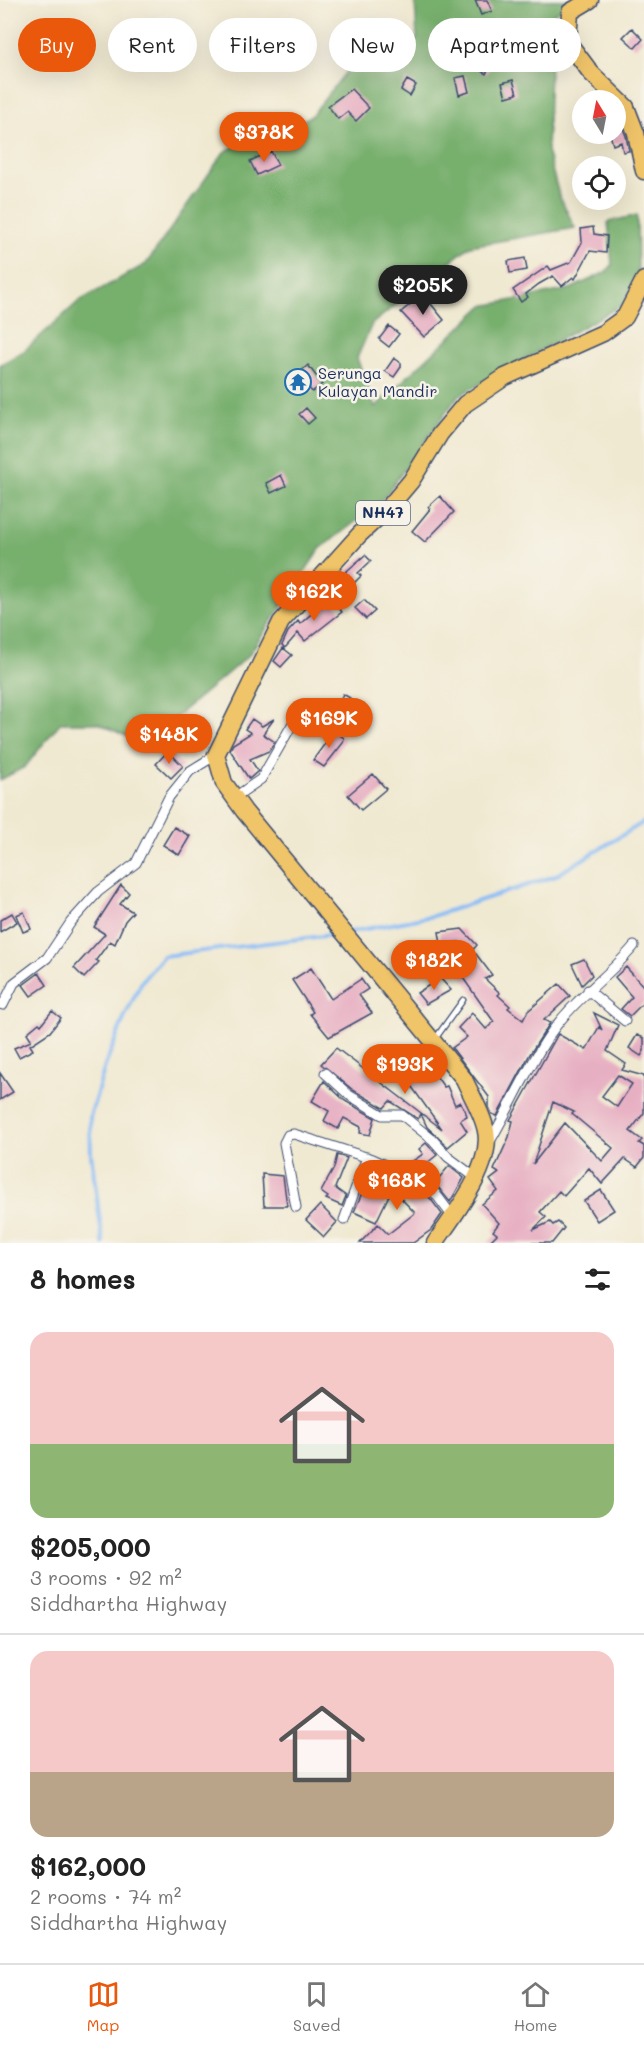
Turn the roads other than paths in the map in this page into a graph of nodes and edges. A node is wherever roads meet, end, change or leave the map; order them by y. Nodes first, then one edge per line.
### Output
1 (590, 0) edge
2 (644, 171) edge
3 (644, 280) edge
4 (297, 716) dead end
5 (216, 755) junction
6 (240, 804) junction
7 (634, 946) dead end
8 (588, 990) junction
9 (463, 1000) dead end
10 (0, 1004) edge
11 (625, 1021) dead end
12 (433, 1043) junction
13 (325, 1073) dead end
14 (484, 1150) junction
15 (367, 1157) junction
16 (476, 1178) junction
17 (296, 1207) dead end
18 (453, 1217) junction
19 (344, 1220) dead end
20 (435, 1243) edge

1 - 2 highway
3 - 5 highway, NH47
4 - 6 street
5 - 6 highway
5 - 10 street
6 - 12 highway
7 - 8 street
8 - 11 street
8 - 14 street
9 - 12 lane
12 - 14 highway
13 - 16 street
14 - 16 highway
15 - 17 street
15 - 18 street
15 - 19 street
16 - 18 highway
18 - 20 highway

